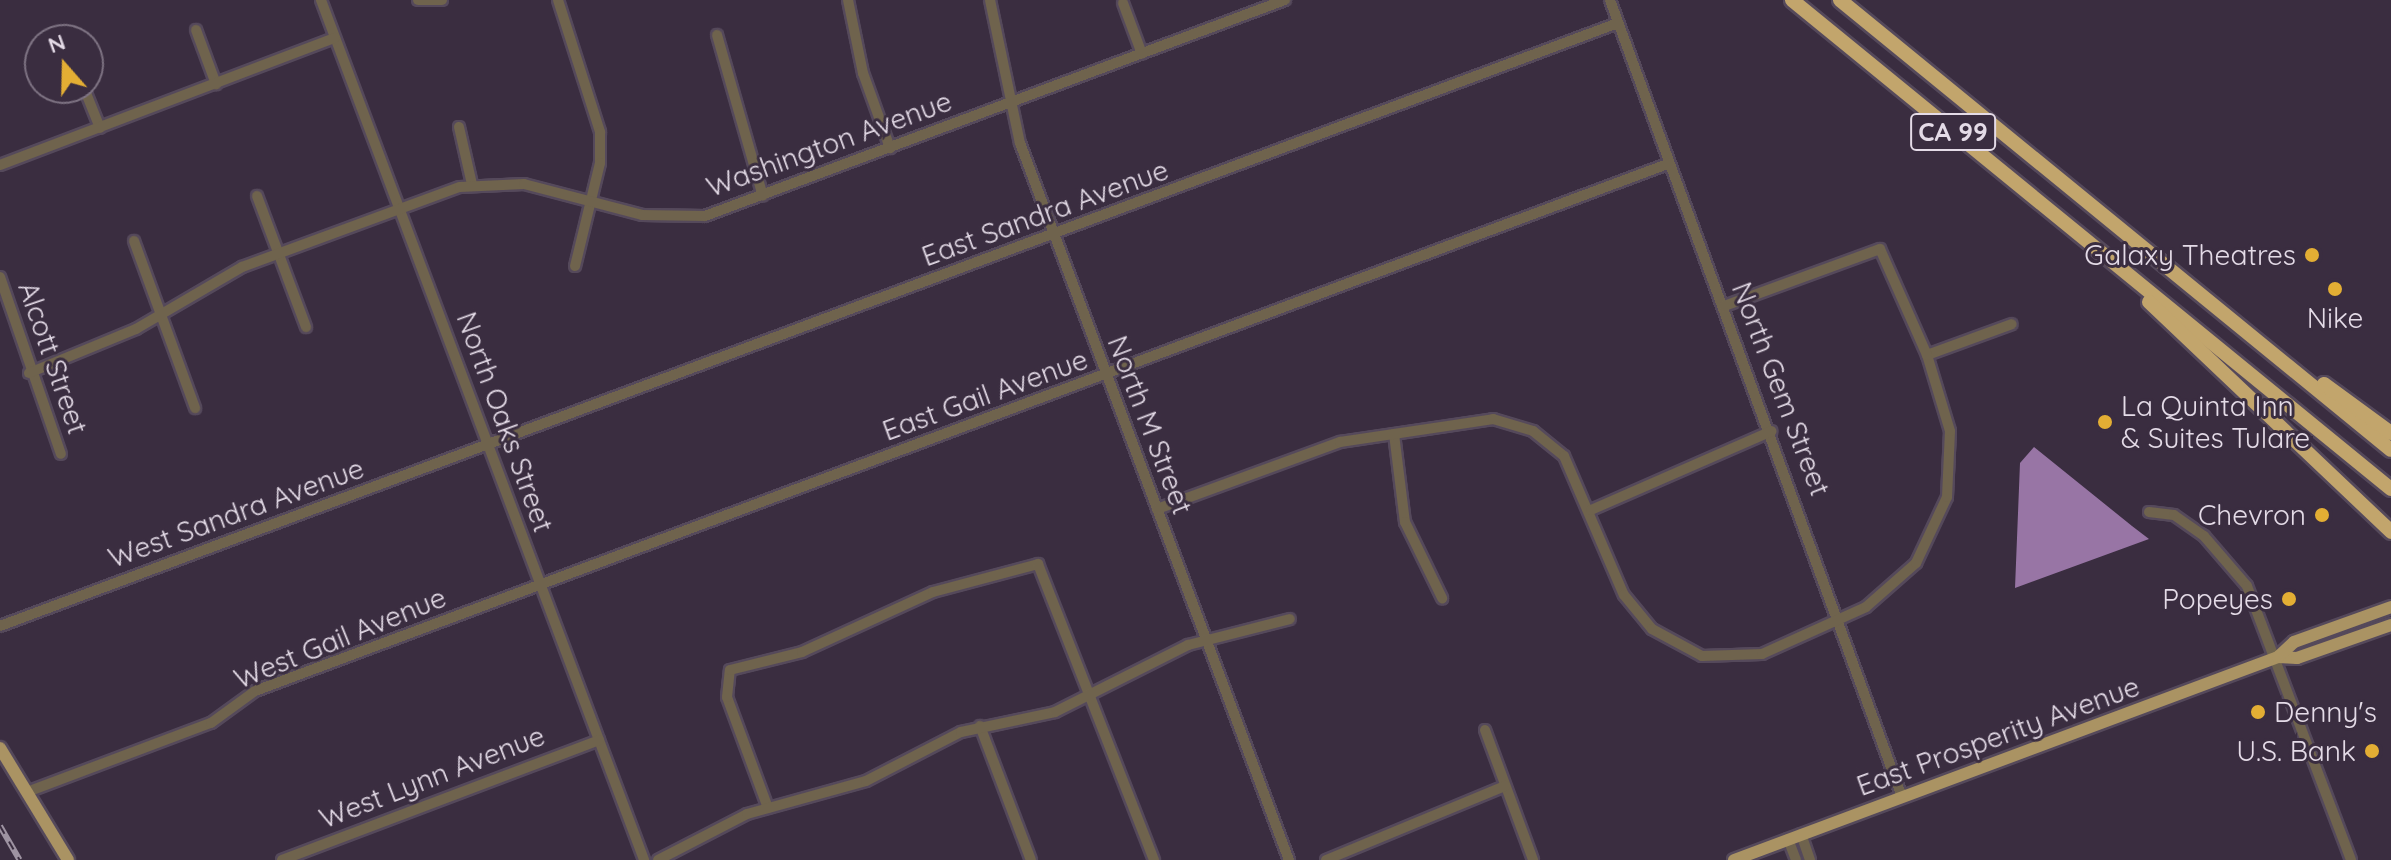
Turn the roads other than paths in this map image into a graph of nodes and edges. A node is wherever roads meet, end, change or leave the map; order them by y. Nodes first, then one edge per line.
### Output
1 (321, 0) edge
2 (442, 0) edge
3 (558, 0) edge
4 (848, 0) edge
5 (990, 0) edge
6 (1285, 0) edge
7 (1610, 0) edge
8 (1792, 0) edge
9 (1840, 0) edge
10 (420, 2) edge
11 (1123, 3) dead end
12 (1259, 5) edge
13 (1618, 23) junction
14 (196, 30) dead end
15 (717, 35) dead end
16 (335, 38) junction
17 (1142, 54) junction
18 (216, 84) junction
19 (1008, 102) junction
20 (90, 104) edge
21 (459, 127) dead end
22 (100, 128) junction
23 (890, 148) junction
24 (1670, 163) junction
25 (0, 165) edge
26 (472, 184) junction
27 (257, 196) dead end
28 (763, 196) junction
29 (591, 201) junction
30 (400, 208) junction
31 (1054, 236) junction
32 (134, 241) dead end
33 (279, 253) junction
34 (2114, 263) junction
35 (575, 266) dead end
36 (0, 277) edge
37 (1724, 306) junction
38 (160, 315) junction
39 (2012, 324) dead end
40 (306, 327) dead end
41 (1927, 355) junction
42 (2283, 362) junction
43 (29, 373) junction
44 (1105, 376) junction
45 (195, 408) dead end
46 (1772, 431) junction
47 (2391, 433) edge
48 (1394, 434) junction
49 (488, 445) junction
50 (2391, 450) edge
51 (61, 454) dead end
52 (2391, 489) edge
53 (1157, 509) junction
54 (1591, 510) junction
55 (2149, 512) dead end
56 (2391, 532) edge
57 (541, 586) junction
58 (1442, 598) dead end
59 (2391, 607) edge
60 (1841, 618) junction
61 (1290, 619) dead end
62 (2391, 625) edge
63 (0, 626) edge
64 (1206, 640) junction
65 (2278, 657) junction
66 (1092, 696) junction
67 (980, 726) junction
68 (1485, 730) dead end
69 (599, 740) junction
70 (0, 748) edge
71 (1505, 786) junction
72 (27, 792) junction
73 (1902, 797) junction
74 (768, 808) junction
75 (1794, 837) junction
76 (68, 860) edge
77 (282, 860) edge
78 (644, 860) edge
79 (658, 860) edge
80 (1031, 860) edge
81 (1154, 860) edge
82 (1289, 860) edge
83 (1326, 860) edge
84 (1533, 860) edge
85 (1734, 860) edge
86 (1796, 860) edge
87 (1810, 860) edge
88 (2351, 860) edge

1 - 16 street, North Oaks Street
2 - 10 street
3 - 29 street
4 - 23 street
5 - 19 street, North M Street
6 - 12 street, Washington Avenue
7 - 13 street, North Gem Street
8 - 34 highway, CA 99
9 - 42 highway, CA 99
11 - 17 street
12 - 17 street, Washington Avenue
13 - 24 street, North Gem Street
13 - 31 street, East Sandra Avenue
14 - 18 street
15 - 28 street
16 - 18 street
16 - 30 street, North Oaks Street
17 - 19 street, Washington Avenue
18 - 22 street
19 - 23 street, Washington Avenue
19 - 31 street, North M Street
20 - 22 street
21 - 26 street
22 - 25 street
23 - 28 street, Washington Avenue
24 - 37 street, North Gem Street
24 - 44 street, East Gail Avenue
26 - 29 street, Washington Avenue
26 - 30 street, Washington Avenue
27 - 33 street
28 - 29 street, Washington Avenue
29 - 35 street
30 - 33 street, Washington Avenue
30 - 49 street, North Oaks Street
31 - 44 street, North M Street
31 - 49 street, East Sandra Avenue
32 - 38 street
33 - 38 street, Washington Avenue
33 - 40 street
34 - 52 highway, CA 99
34 - 56 highway
36 - 43 street, Alcott Street
37 - 41 street
37 - 46 street, North Gem Street
38 - 43 street, Washington Avenue
38 - 45 street
39 - 41 street
41 - 60 street
42 - 47 highway
42 - 50 highway, CA 99
43 - 51 street, Alcott Street
44 - 53 street, North M Street
44 - 57 street, East Gail Avenue
46 - 54 street
46 - 60 street, North Gem Street
48 - 53 street
48 - 54 street
48 - 58 street
49 - 57 street, North Oaks Street
49 - 63 street, West Sandra Avenue
53 - 64 street, North M Street
54 - 60 street
55 - 65 street
57 - 69 street, North Oaks Street
57 - 72 street, West Gail Avenue
59 - 65 main road, East Prosperity Avenue
60 - 73 street, North Gem Street
61 - 64 street
62 - 65 main road, East Prosperity Avenue
64 - 66 street
64 - 82 street, North M Street
65 - 73 main road, East Prosperity Avenue
65 - 88 street
66 - 67 street
66 - 74 street
66 - 81 street
67 - 74 street
67 - 80 street
68 - 71 street
69 - 77 street, West Lynn Avenue
69 - 78 street, North Oaks Street
70 - 72 main road
71 - 83 street
71 - 84 street
72 - 76 main road
73 - 75 main road, East Prosperity Avenue
74 - 79 street
75 - 85 main road, East Prosperity Avenue
75 - 86 street
75 - 87 street

